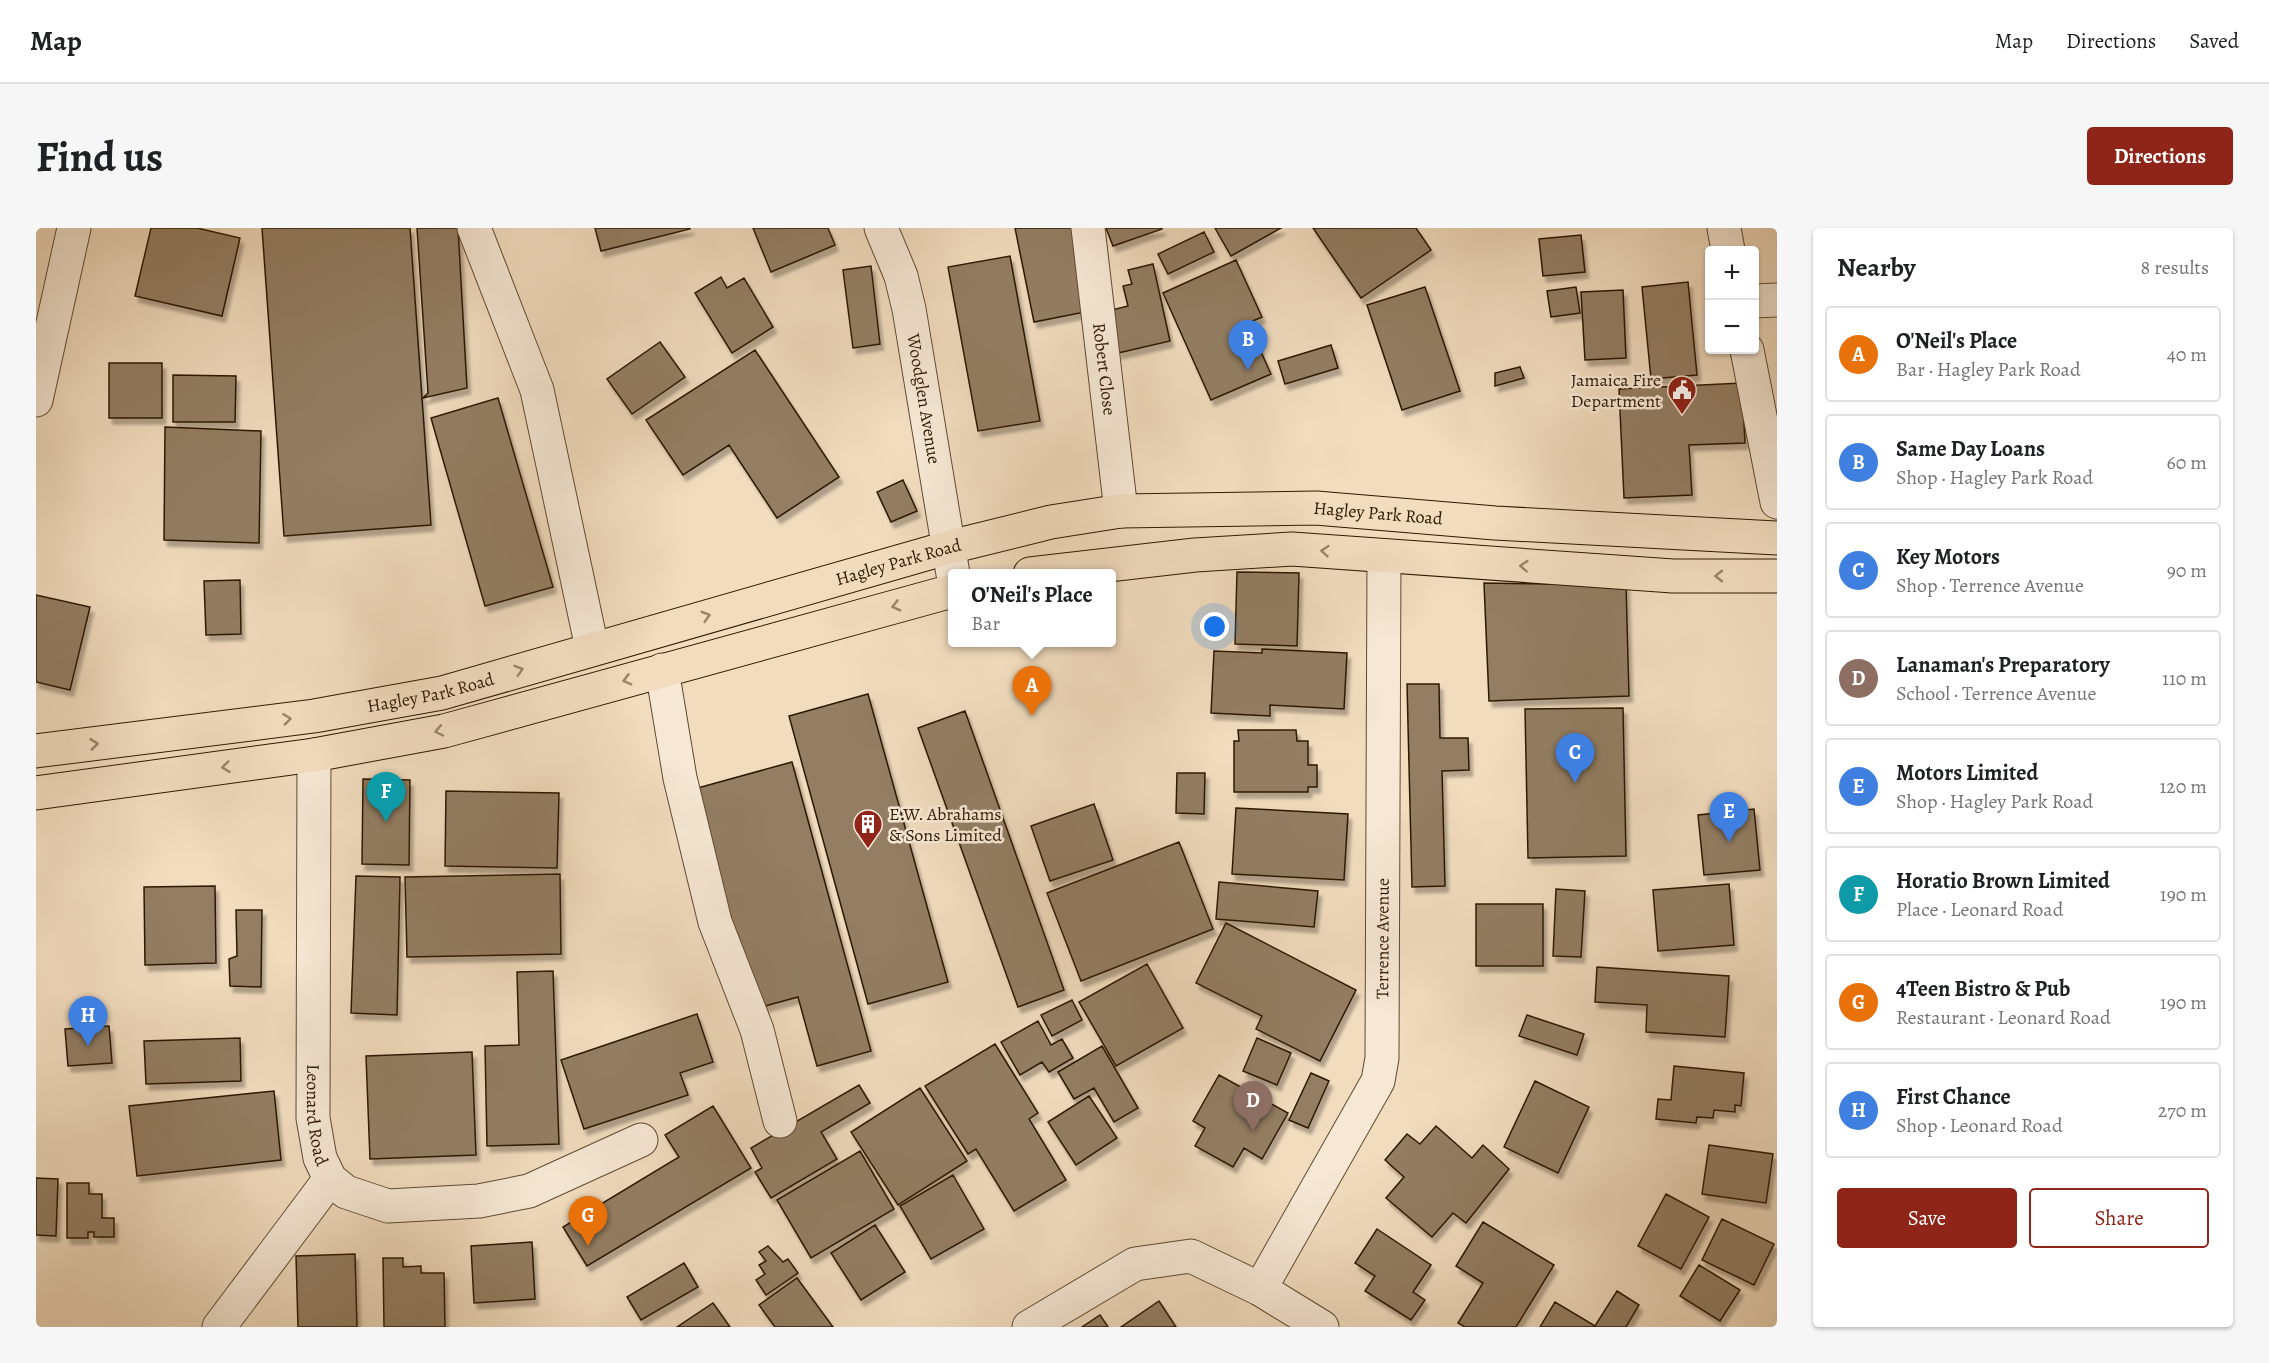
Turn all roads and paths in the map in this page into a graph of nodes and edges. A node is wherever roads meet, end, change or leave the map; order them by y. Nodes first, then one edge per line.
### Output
1 (74, 228) edge
2 (474, 228) edge
3 (881, 228) edge
4 (1088, 228) edge
5 (1724, 228) edge
6 (1727, 246) edge
7 (1777, 300) edge
8 (1759, 301) edge
9 (1748, 354) edge
10 (36, 400) edge
11 (1777, 502) edge
12 (1121, 511) junction
13 (1777, 538) edge
14 (1384, 556) junction
15 (951, 560) edge
16 (1066, 569) edge
17 (1777, 576) edge
18 (948, 592) edge
19 (592, 648) junction
20 (662, 670) junction
21 (36, 751) edge
22 (314, 755) junction
23 (36, 793) edge
24 (780, 1121) dead end
25 (641, 1140) dead end
26 (330, 1179) junction
27 (1260, 1289) junction
28 (219, 1327) edge
29 (1029, 1327) edge
30 (1322, 1327) edge

1 - 10 street
2 - 19 street
3 - 15 street, Woodglen Avenue
4 - 12 street, Robert Close
5 - 6 street
7 - 8 street
9 - 11 street
12 - 13 main road, Hagley Park Road
12 - 15 main road, Hagley Park Road
14 -> 16 main road
17 -> 14 main road
14 - 27 street, Terrence Avenue
19 -> 15 main road, Hagley Park Road
18 -> 20 main road
21 -> 19 main road, Hagley Park Road
20 -> 22 main road
20 - 24 street
22 -> 23 main road
22 - 26 street, Leonard Road
25 - 26 street, Leonard Road
26 - 28 street
27 - 29 street
27 - 30 street

